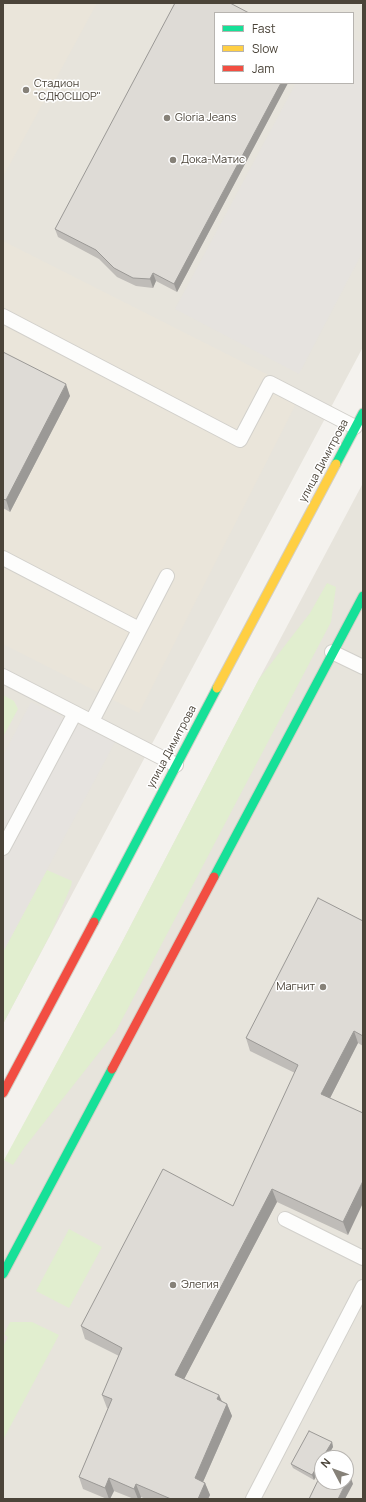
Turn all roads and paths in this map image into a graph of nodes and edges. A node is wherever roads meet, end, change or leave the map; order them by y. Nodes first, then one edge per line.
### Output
1 (3, 316) edge
2 (363, 413) edge
3 (355, 427) junction
4 (3, 558) edge
5 (167, 576) dead end
6 (363, 596) edge
7 (140, 629) junction
8 (332, 652) junction
9 (363, 667) edge
10 (3, 676) edge
11 (75, 713) junction
12 (92, 721) junction
13 (176, 765) junction
14 (3, 848) edge
15 (3, 1093) edge
16 (285, 1219) dead end
17 (363, 1258) edge
18 (3, 1274) edge
19 (363, 1287) edge
20 (255, 1498) edge

1 - 3 lane
2 - 3 main road, улица Димитрова
3 - 13 main road, улица Димитрова
4 - 7 lane
5 - 7 lane
6 - 8 main road
7 - 12 lane
8 - 9 lane
8 - 18 main road
10 - 11 lane
11 - 12 lane
11 - 14 lane
12 - 13 lane
13 - 15 main road, улица Димитрова
16 - 17 lane
19 - 20 lane

